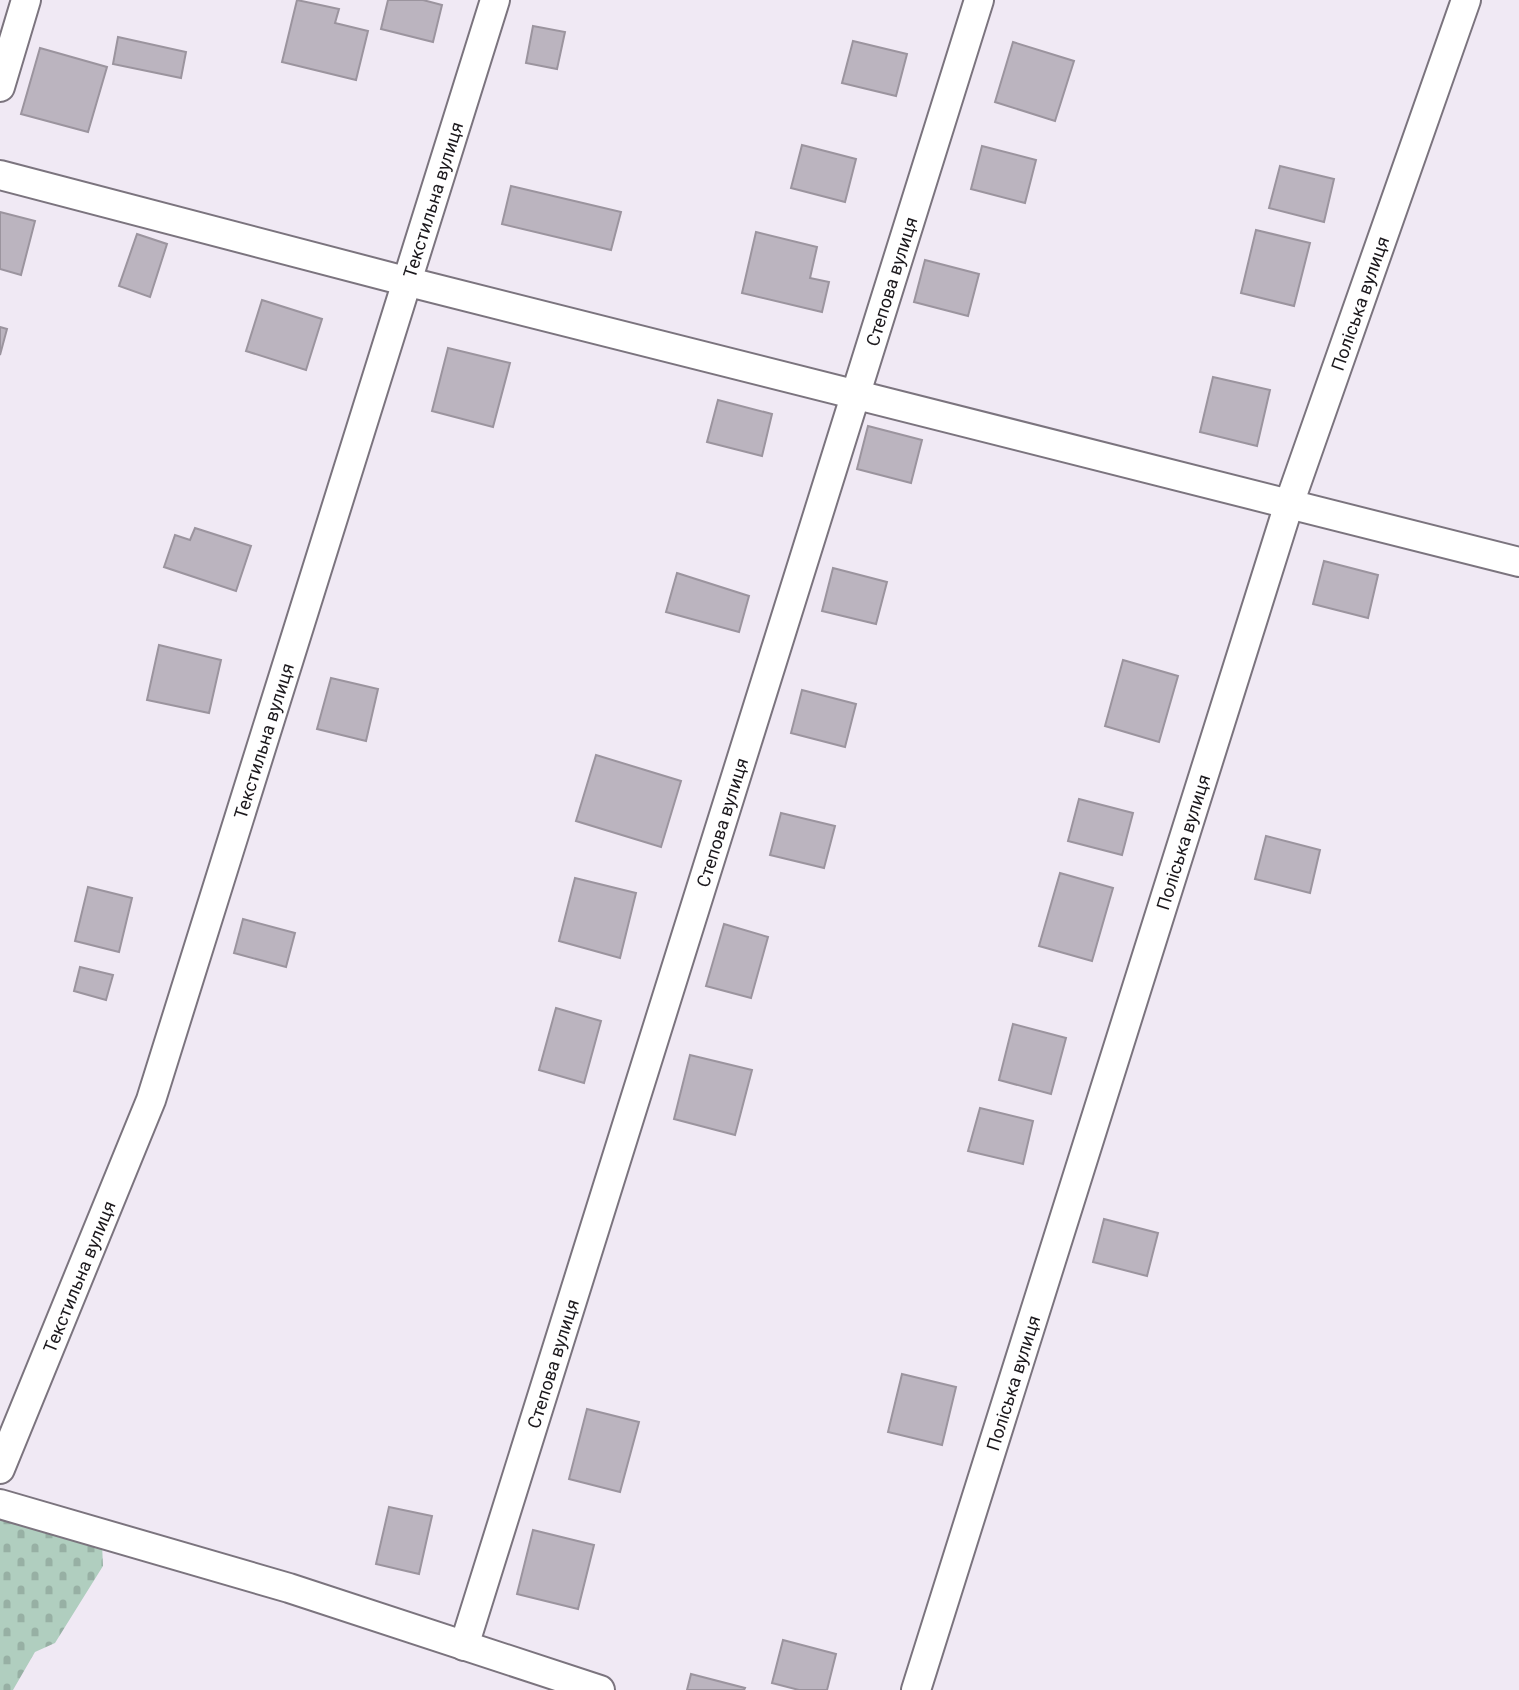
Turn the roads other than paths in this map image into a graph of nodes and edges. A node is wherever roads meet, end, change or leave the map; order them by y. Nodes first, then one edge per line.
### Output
1 (26, 0) edge
2 (495, 0) edge
3 (979, 0) edge
4 (1466, 0) edge
5 (0, 87) edge
6 (0, 175) edge
7 (409, 282) junction
8 (856, 395) junction
9 (1289, 504) junction
10 (1519, 562) edge
11 (0, 1469) edge
12 (0, 1503) edge
13 (464, 1646) junction
14 (600, 1690) edge
15 (916, 1690) edge

1 - 5 street
2 - 7 street, Текстильна вулиця
3 - 8 street, Степова вулиця
4 - 9 street, Поліська вулиця
6 - 7 street
7 - 8 street
7 - 11 street, Текстильна вулиця
8 - 9 street
8 - 13 street, Степова вулиця
9 - 10 street
9 - 15 street, Поліська вулиця
12 - 13 street
13 - 14 street

